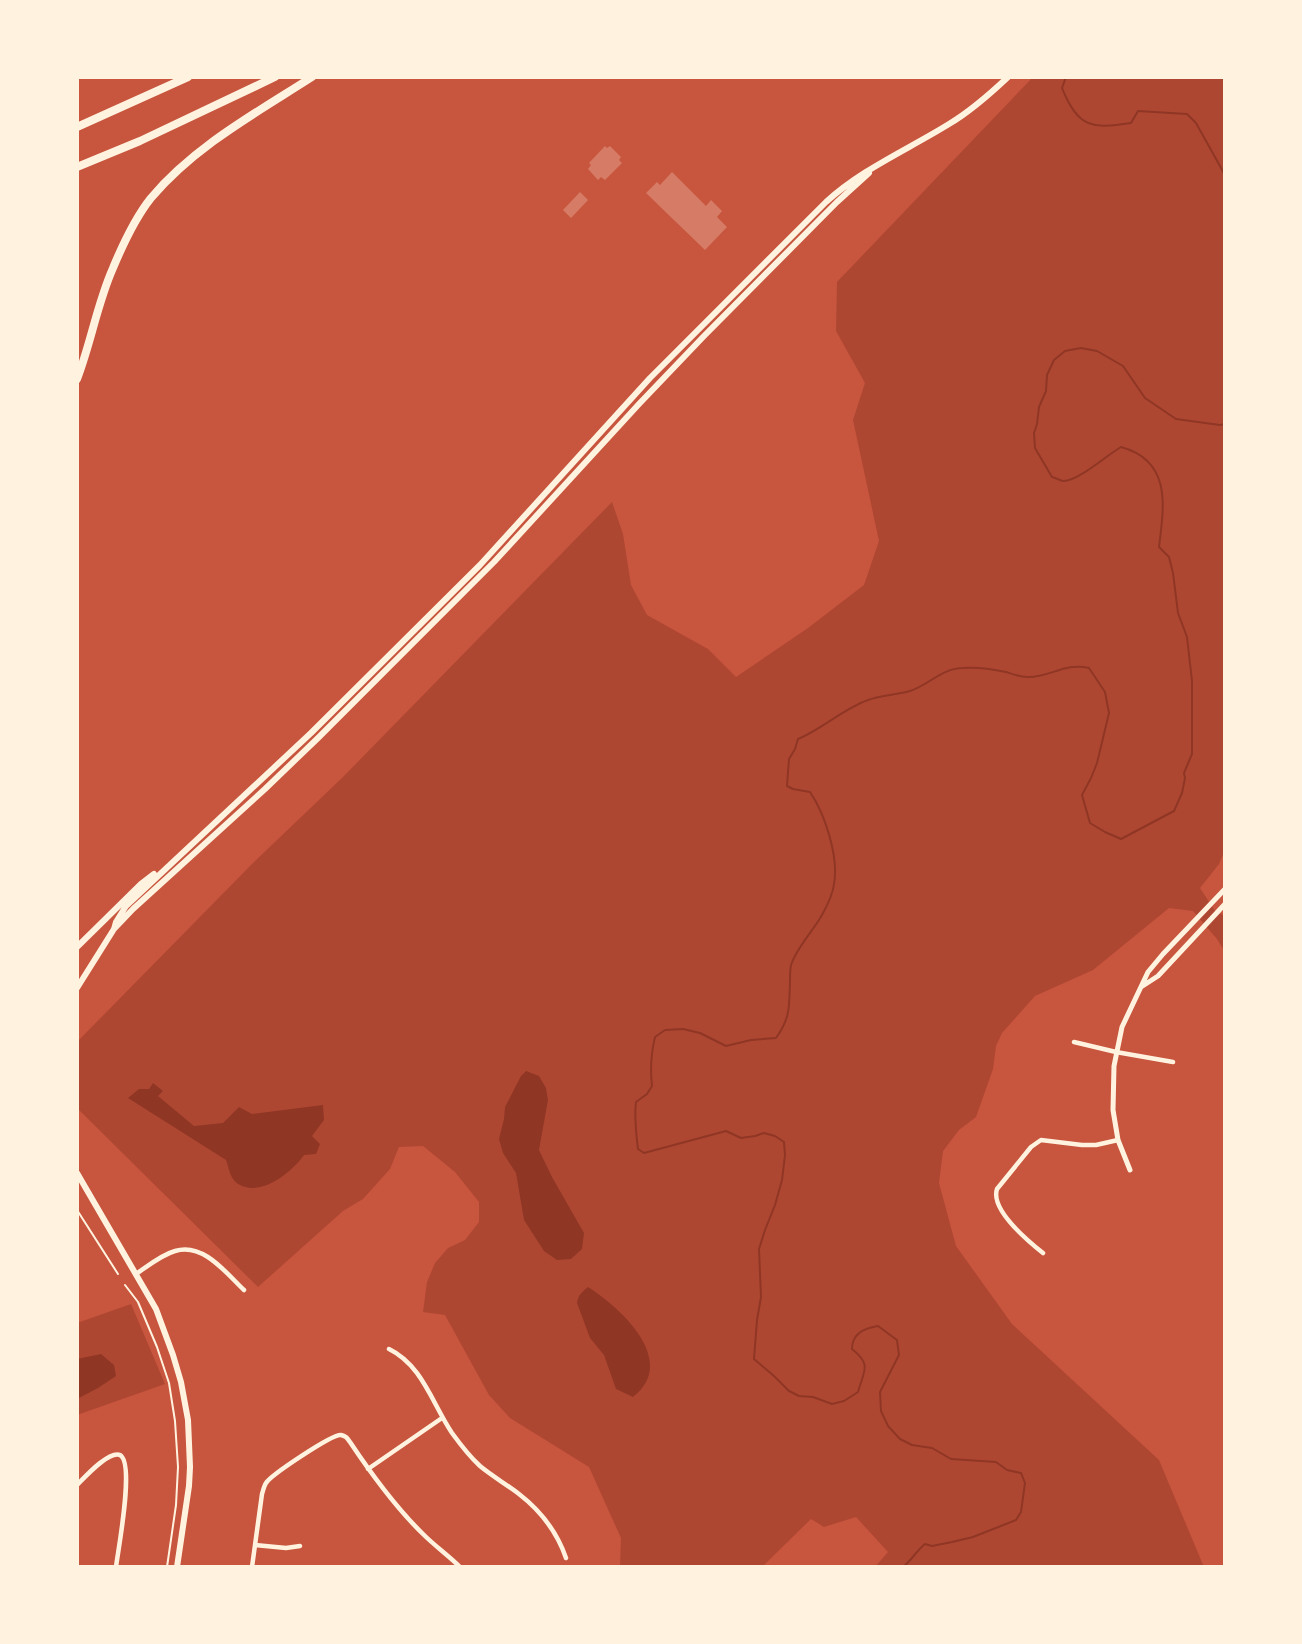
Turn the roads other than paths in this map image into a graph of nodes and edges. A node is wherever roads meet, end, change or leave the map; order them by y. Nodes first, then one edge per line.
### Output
1 (188, 77) edge
2 (275, 77) edge
3 (312, 77) edge
4 (1008, 77) edge
5 (77, 127) edge
6 (878, 165) junction
7 (77, 167) edge
8 (77, 379) edge
9 (176, 859) junction
10 (1225, 889) edge
11 (1225, 904) edge
12 (114, 929) junction
13 (77, 947) edge
14 (1141, 987) junction
15 (77, 988) edge
16 (1074, 1042) dead end
17 (1116, 1052) junction
18 (1173, 1062) dead end
19 (1118, 1140) junction
20 (1130, 1170) dead end
21 (77, 1172) edge
22 (1043, 1253) dead end
23 (136, 1274) junction
24 (244, 1290) dead end
25 (388, 1349) dead end
26 (443, 1418) junction
27 (368, 1469) junction
28 (77, 1485) edge
29 (256, 1545) junction
30 (300, 1546) dead end
31 (566, 1558) dead end
32 (116, 1567) edge
33 (177, 1567) edge
34 (252, 1567) edge
35 (460, 1567) edge

1 - 5 highway
2 - 7 highway
3 - 8 highway
4 - 6 main road
6 - 9 main road
6 - 12 main road
9 - 12 main road
9 - 13 main road
10 - 14 street
11 - 14 street
12 - 15 main road
14 - 17 street
16 - 17 street
17 - 18 street
17 - 19 street
19 - 20 street
19 - 22 street
21 - 23 main road
23 - 24 street
23 - 33 main road
25 - 26 street
26 - 27 street
26 - 31 street
27 - 29 street
27 - 35 street
28 - 32 street
29 - 30 street
29 - 34 street

